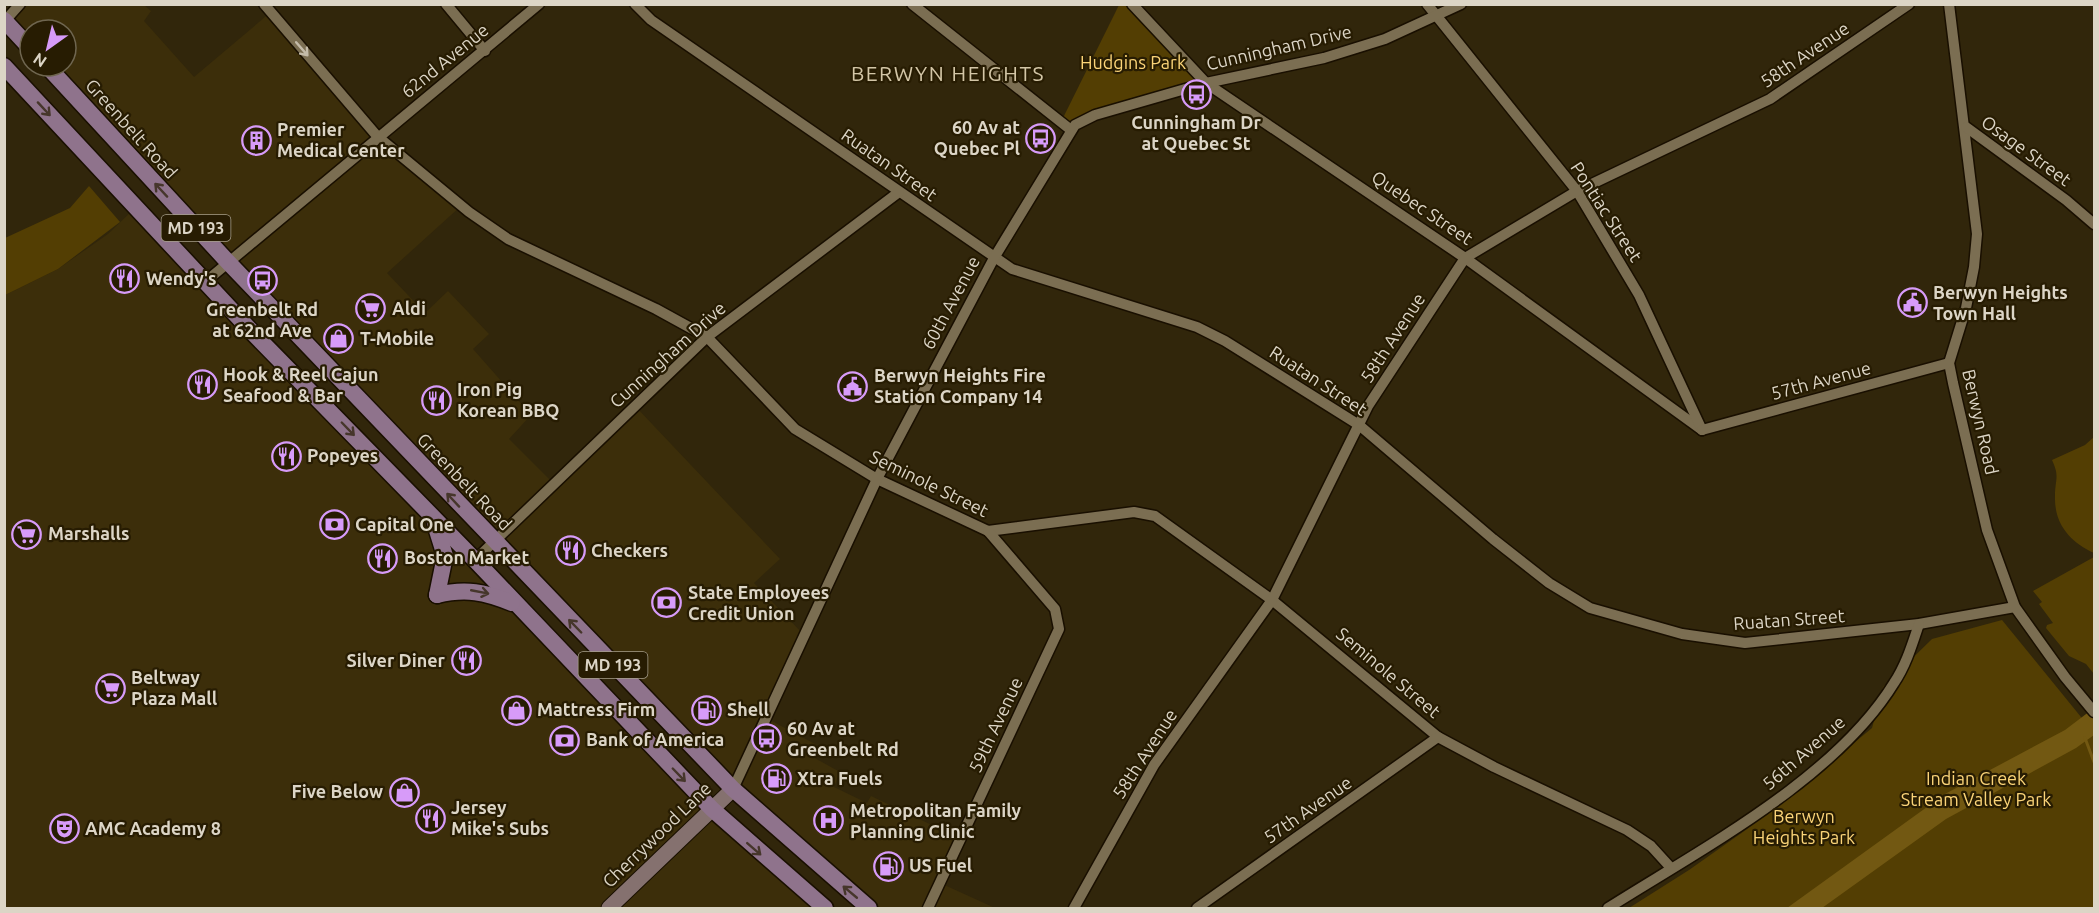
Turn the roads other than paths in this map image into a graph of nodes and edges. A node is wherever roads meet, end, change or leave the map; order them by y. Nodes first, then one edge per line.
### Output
1 (20, 4) edge
2 (264, 4) edge
3 (446, 4) edge
4 (539, 4) edge
5 (635, 4) edge
6 (912, 4) edge
7 (1132, 4) edge
8 (1427, 4) edge
9 (1461, 4) edge
10 (1909, 4) edge
11 (1949, 4) edge
12 (1437, 16) junction
13 (5, 21) edge
14 (18, 35) edge
15 (485, 51) junction
16 (4, 66) edge
17 (58, 78) edge
18 (1206, 83) junction
19 (1966, 127) junction
20 (1071, 130) junction
21 (377, 136) junction
22 (1577, 191) junction
23 (899, 192) junction
24 (2094, 224) edge
25 (994, 258) junction
26 (1465, 258) junction
27 (227, 261) junction
28 (205, 282) junction
29 (707, 337) junction
30 (1949, 363) junction
31 (1359, 425) junction
32 (1702, 430) junction
33 (877, 479) junction
34 (431, 514) junction
35 (988, 531) junction
36 (494, 542) junction
37 (475, 560) junction
38 (1272, 600) junction
39 (2016, 607) junction
40 (520, 608) junction
41 (1919, 624) junction
42 (2091, 708) edge
43 (1438, 736) junction
44 (733, 789) junction
45 (711, 809) junction
46 (1671, 868) junction
47 (609, 909) edge
48 (825, 909) edge
49 (869, 909) edge
50 (928, 909) edge
51 (1074, 909) edge
52 (1197, 909) edge
53 (1608, 909) edge

1 - 13 street
2 -> 21 street, Seminole Street
3 - 15 street
4 - 15 street, 62nd Avenue
5 - 23 street, Ruatan Street
6 - 20 street
7 - 18 street, Quebec Street
8 - 12 street, Pontiac Street
9 - 12 street, Cunningham Drive
10 - 22 street, 58th Avenue
11 - 19 street, Berwyn Road
12 - 18 street, Cunningham Drive
12 - 22 street, Pontiac Street
13 - 14 main road
15 - 21 street, 62nd Avenue
16 -> 28 main road, MD 193
27 -> 17 main road, Greenbelt Road / MD 193
18 - 20 street, Cunningham Drive
18 - 26 street, Quebec Street
19 - 24 street, Osage Street
19 - 30 street, Berwyn Road
20 - 25 street, 60th Avenue
21 - 27 street, 62nd Avenue
21 - 29 street, Seminole Street
22 - 26 street, 58th Avenue
22 - 32 street, Pontiac Street
23 - 25 street, Ruatan Street
23 - 29 street, Cunningham Drive
25 - 31 street, Ruatan Street
25 - 33 street, 60th Avenue
26 - 31 street, 58th Avenue
26 - 32 street, Quebec Street
27 - 28 street, 62nd Avenue
36 -> 27 main road, Greenbelt Road / MD 193
28 -> 34 main road, MD 193
29 - 33 street, Seminole Street
29 - 36 street, Cunningham Drive
30 - 32 street, 57th Avenue
30 - 39 street, Berwyn Road
31 - 38 street, 58th Avenue
31 - 41 street, Ruatan Street
33 - 35 street, Seminole Street
33 - 44 street, 60th Avenue
34 - 37 main road, MD 193
34 -> 40 main road
35 - 38 street, Seminole Street
35 - 50 street, 59th Avenue
36 - 37 street, Cunningham Drive
44 -> 36 main road, Greenbelt Road / MD 193
37 - 40 main road, MD 193
38 - 43 street, Seminole Street
38 - 51 street, 58th Avenue
39 - 41 street, Ruatan Street
39 - 42 street, Berwyn Road
40 -> 45 main road, MD 193
41 - 46 street, 56th Avenue
43 - 46 street, Seminole Street
43 - 52 street, 57th Avenue
44 - 45 street, Cherrywood Lane
49 -> 44 main road, Greenbelt Road / MD 193
45 - 47 street, Cherrywood Lane
45 -> 48 main road, MD 193
46 - 53 street, 56th Avenue

